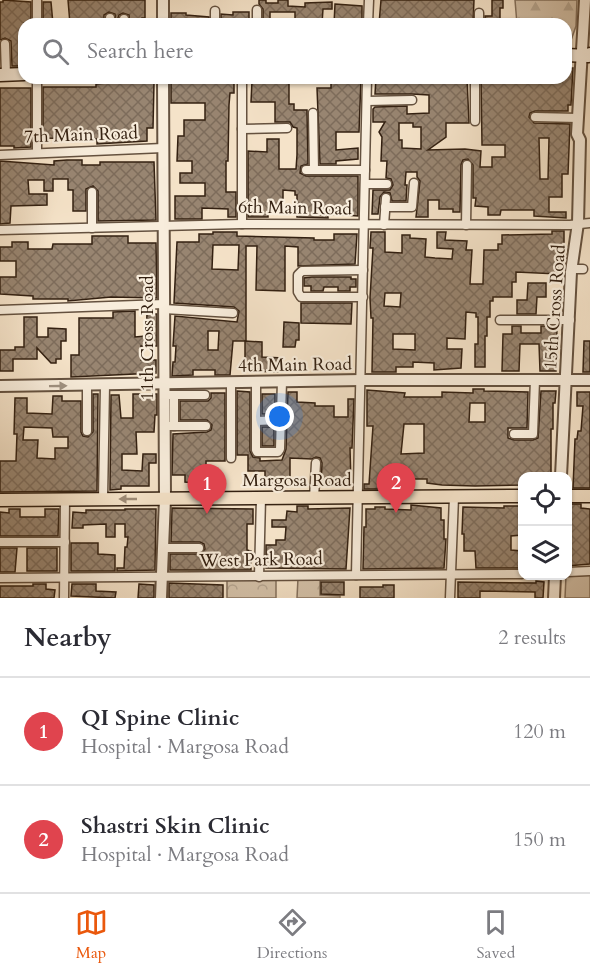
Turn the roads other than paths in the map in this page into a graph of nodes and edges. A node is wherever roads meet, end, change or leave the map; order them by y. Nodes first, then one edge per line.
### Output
1 (163, 0) edge
2 (369, 0) edge
3 (585, 0) edge
4 (37, 1) edge
5 (257, 10) dead end
6 (590, 10) edge
7 (215, 11) dead end
8 (479, 13) dead end
9 (37, 18) edge
10 (163, 18) edge
11 (215, 18) edge
12 (257, 18) edge
13 (369, 18) edge
14 (479, 18) edge
15 (5, 44) dead end
16 (586, 58) edge
17 (18, 74) edge
18 (3, 75) edge
19 (37, 84) edge
20 (163, 84) edge
21 (242, 84) edge
22 (367, 84) edge
23 (475, 84) edge
24 (412, 100) dead end
25 (367, 101) junction
26 (313, 113) dead end
27 (536, 117) dead end
28 (578, 118) junction
29 (475, 121) dead end
30 (287, 128) dead end
31 (242, 129) junction
32 (580, 140) junction
33 (163, 148) junction
34 (37, 153) junction
35 (0, 154) edge
36 (467, 165) dead end
37 (365, 170) junction
38 (414, 183) dead end
39 (365, 184) junction
40 (387, 184) dead end
41 (92, 192) dead end
42 (578, 223) junction
43 (590, 223) edge
44 (242, 224) junction
45 (364, 225) junction
46 (384, 225) junction
47 (466, 225) junction
48 (164, 226) junction
49 (92, 228) junction
50 (0, 230) edge
51 (363, 270) junction
52 (363, 297) junction
53 (164, 306) junction
54 (0, 310) edge
55 (233, 313) dead end
56 (500, 320) dead end
57 (570, 320) junction
58 (361, 380) junction
59 (535, 380) junction
60 (567, 380) junction
61 (590, 380) edge
62 (282, 381) junction
63 (231, 382) junction
64 (256, 382) junction
65 (105, 385) junction
66 (0, 386) edge
67 (87, 386) junction
68 (167, 391) junction
69 (205, 395) dead end
70 (281, 420) junction
71 (256, 421) junction
72 (169, 426) junction
73 (206, 426) dead end
74 (87, 431) dead end
75 (514, 434) dead end
76 (231, 458) dead end
77 (316, 463) dead end
78 (561, 472) edge
79 (518, 496) edge
80 (572, 496) edge
81 (590, 496) edge
82 (358, 497) junction
83 (454, 497) junction
84 (261, 498) junction
85 (314, 498) junction
86 (65, 499) junction
87 (103, 499) junction
88 (165, 499) junction
89 (0, 500) edge
90 (0, 542) edge
91 (65, 542) junction
92 (163, 548) junction
93 (199, 548) dead end
94 (590, 571) edge
95 (572, 572) edge
96 (356, 574) junction
97 (451, 574) junction
98 (518, 574) edge
99 (162, 577) junction
100 (259, 577) junction
101 (0, 578) edge
102 (64, 578) junction
103 (555, 580) edge
104 (64, 598) edge
105 (161, 598) edge
106 (450, 598) edge
107 (554, 598) edge

1 - 10 street
2 - 13 street
3 - 16 street, 15th Cross Road
4 - 9 street
5 - 12 street
6 - 16 street, 15th Cross Road
7 - 11 street
8 - 14 street
15 - 18 street
16 - 28 street, 15th Cross Road
16 - 32 street, 15th Cross Road
17 - 18 main road
19 - 34 street
20 - 33 street, 11th Cross Road
21 - 31 street
22 - 25 street
23 - 29 street
24 - 25 street
25 - 37 street
26 - 37 street
27 - 28 street
28 - 32 street, 15th Cross Road
30 - 31 street
31 - 44 street
32 - 42 street, 15th Cross Road
33 - 34 street, 7th Main Road
33 - 48 street, 11th Cross Road
34 - 35 street, 7th Main Road
36 - 47 street
37 - 39 street
38 - 46 street
39 - 40 street
39 - 45 street
41 - 49 street
42 - 43 street, 6th Main Road
42 - 47 street, 6th Main Road
42 - 57 street, 15th Cross Road
44 - 45 street, 6th Main Road
44 - 48 street, 6th Main Road
45 - 46 street, 6th Main Road
45 - 51 street
46 - 47 street, 6th Main Road
48 - 49 street, 6th Main Road
48 - 53 street, 11th Cross Road
49 - 50 street, 6th Main Road
51 - 52 street
51 - 52 street
52 - 58 street
53 - 54 street
53 - 55 street
53 - 68 street, 11th Cross Road
56 - 57 street
57 - 60 street, 15th Cross Road
58 - 59 street, 4th Main Road
58 - 62 street, 4th Main Road
58 - 82 street
59 - 60 street, 4th Main Road
59 - 75 street
60 - 61 street, 4th Main Road
60 - 78 street, 15th Cross Road
62 - 64 street, 4th Main Road
62 - 70 street
63 - 64 street, 4th Main Road
63 - 68 street, 4th Main Road
63 - 76 street
64 - 71 street
65 - 67 street, 4th Main Road
65 - 68 street, 4th Main Road
65 - 87 street
66 -> 67 street, 4th Main Road
67 - 74 street
68 - 69 street
68 - 72 street, 11th Cross Road
70 - 71 street
70 - 71 street
72 - 73 street
72 - 88 street, 11th Cross Road
77 - 85 street
79 - 83 main road, Margosa Road
80 - 81 main road
82 - 83 main road, Margosa Road
82 - 85 main road, Margosa Road
82 - 96 street
83 - 97 street
84 - 85 main road, Margosa Road
84 - 88 main road, Margosa Road
84 - 100 street
86 - 87 main road, Margosa Road
86 - 89 main road, Margosa Road
86 - 91 street
88 -> 87 main road, Margosa Road
88 - 92 street, 11th Cross Road
90 - 91 street
91 - 102 street
92 - 93 street
92 - 99 street, 11th Cross Road
94 - 95 street
96 - 97 street, West Park Road
96 - 100 street, West Park Road
97 - 98 street, West Park Road
97 - 106 street
99 - 100 street, West Park Road
99 - 102 street, West Park Road
99 - 105 street, 11th Cross Road
101 - 102 street, West Park Road
102 - 104 street
103 - 107 street

